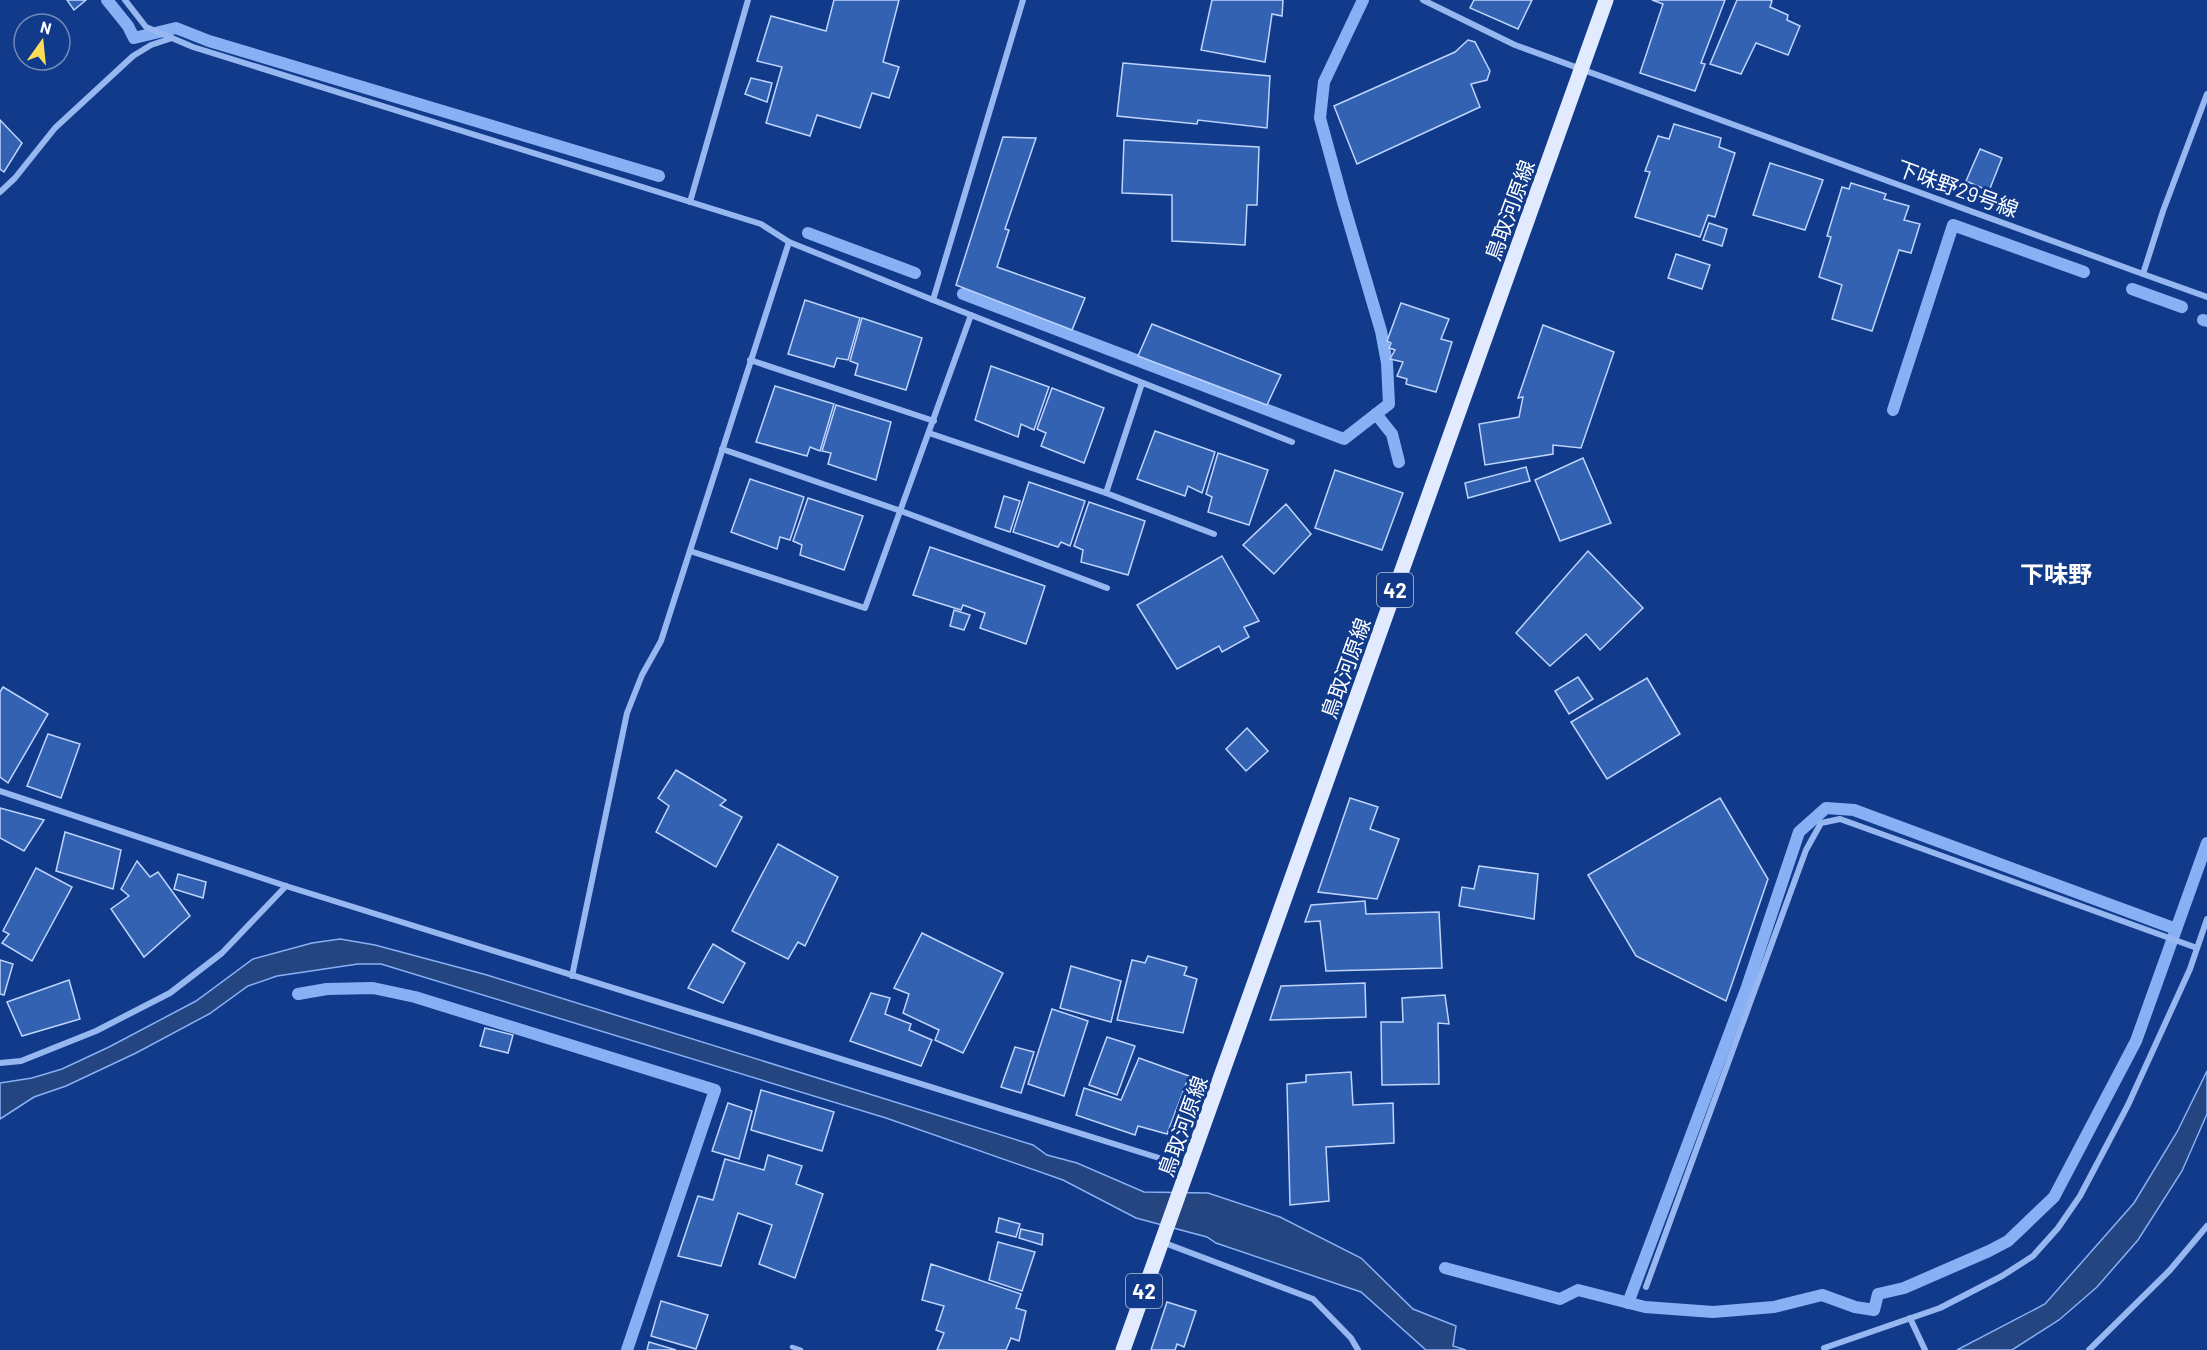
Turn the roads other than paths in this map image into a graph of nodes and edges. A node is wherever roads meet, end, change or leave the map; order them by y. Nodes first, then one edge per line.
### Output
1 (125, 0) edge
2 (748, 0) edge
3 (1023, 0) edge
4 (1423, 0) edge
5 (1606, 0) edge
6 (172, 38) junction
7 (1582, 69) junction
8 (2207, 94) edge
9 (0, 192) edge
10 (690, 202) junction
11 (789, 242) junction
12 (2143, 274) junction
13 (2207, 297) edge
14 (933, 300) junction
15 (971, 315) junction
16 (750, 360) junction
17 (1142, 383) junction
18 (934, 421) junction
19 (929, 433) junction
20 (1292, 442) dead end
21 (722, 449) junction
22 (1106, 493) junction
23 (901, 511) junction
24 (1214, 534) dead end
25 (690, 550) junction
26 (1107, 588) dead end
27 (0, 791) edge
28 (286, 886) junction
29 (2207, 918) edge
30 (2197, 948) junction
31 (572, 976) junction
32 (0, 1063) edge
33 (1187, 1174) junction
34 (2207, 1226) edge
35 (1164, 1237) junction
36 (1646, 1287) dead end
37 (1910, 1318) junction
38 (792, 1347) dead end
39 (1824, 1348) dead end
40 (801, 1350) edge
41 (1124, 1350) edge
42 (1358, 1350) edge
43 (1925, 1350) edge
44 (2090, 1350) edge

1 - 6 street
2 - 10 street
3 - 14 street
4 - 7 street, 下味野29号線
5 - 7 main road, 鳥取河原線 / 42
6 - 9 street
6 - 10 street
7 - 12 street, 下味野29号線
7 - 33 main road, 鳥取河原線 / 42
8 - 12 street
10 - 11 street
11 - 14 street
11 - 16 street
12 - 13 street, 下味野29号線
14 - 15 street
15 - 17 street
15 - 18 street
16 - 18 street
16 - 21 street
17 - 20 street
17 - 22 street
18 - 19 street
19 - 22 street
19 - 23 street
21 - 23 street
21 - 25 street
22 - 24 street
23 - 25 street
23 - 26 street
25 - 31 street
27 - 28 street
28 - 31 street
28 - 32 street
29 - 30 street
30 - 36 street
30 - 37 street
31 - 33 street
33 - 35 main road, 鳥取河原線 / 42
34 - 44 street
35 - 41 main road, 鳥取河原線 / 42
35 - 42 street
37 - 39 street
37 - 43 street
38 - 40 lane

